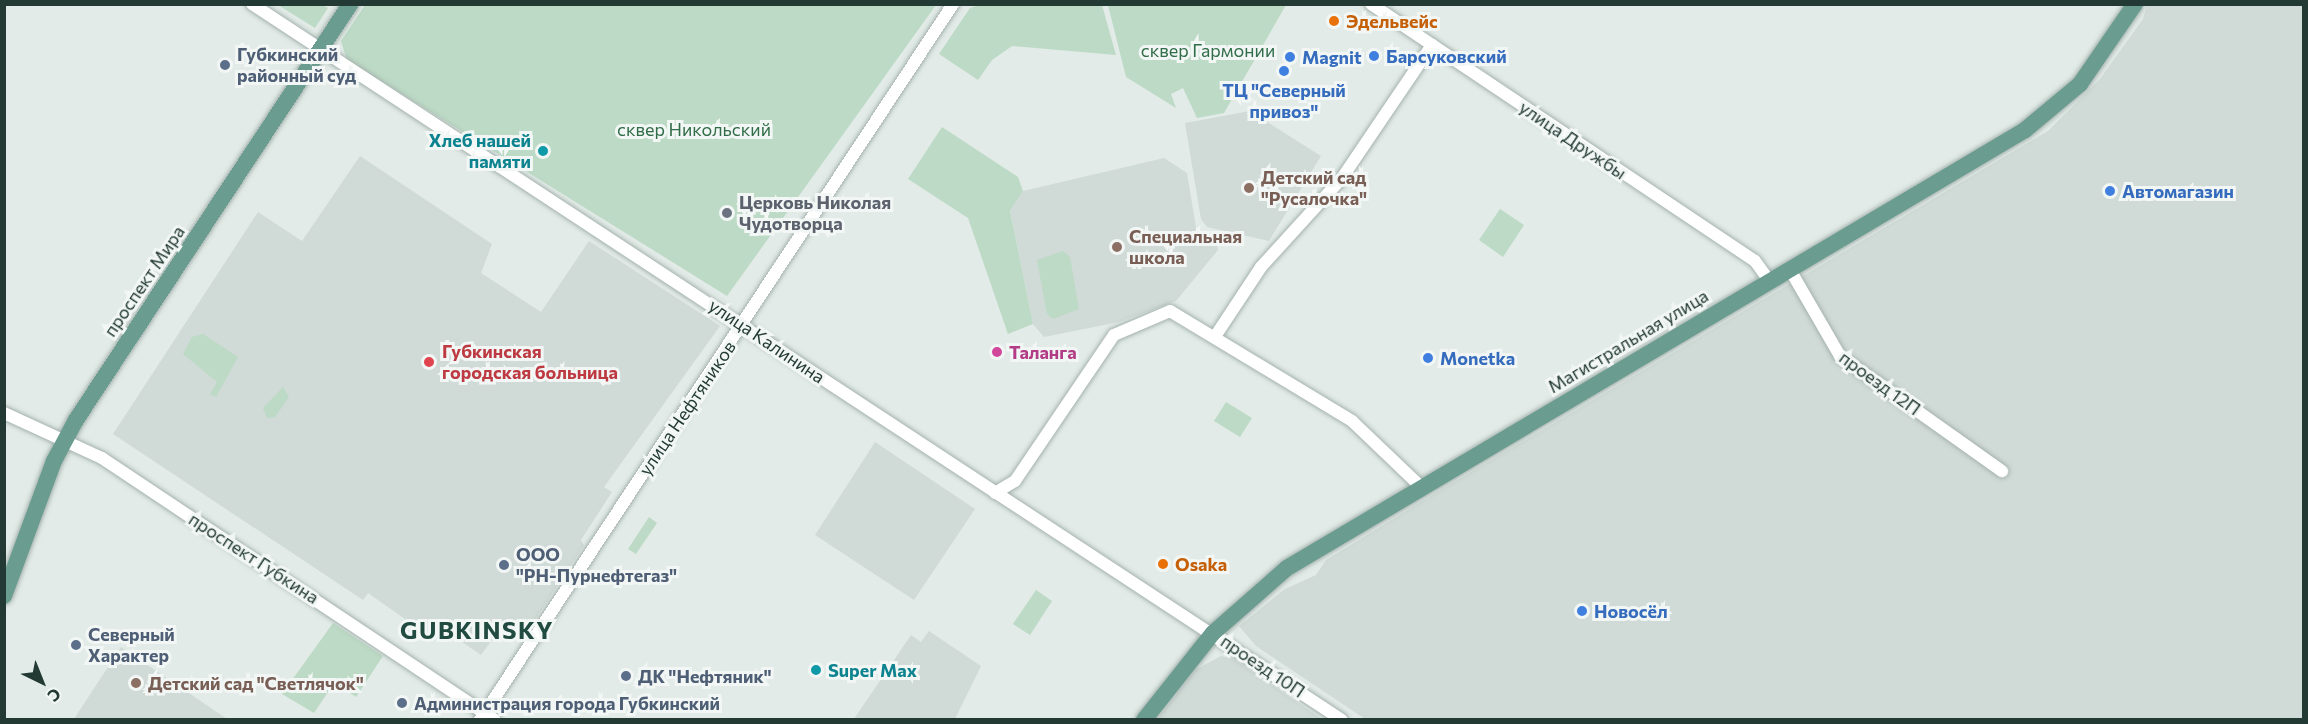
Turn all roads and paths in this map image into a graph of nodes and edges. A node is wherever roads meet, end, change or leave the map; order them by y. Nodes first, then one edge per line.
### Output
1 (252, 4) edge
2 (350, 4) edge
3 (953, 4) edge
4 (1371, 4) edge
5 (2135, 4) edge
6 (1432, 45) junction
7 (320, 49) junction
8 (1789, 268) junction
9 (1769, 280) junction
10 (743, 324) junction
11 (1216, 335) junction
12 (4, 413) edge
13 (66, 437) junction
14 (2002, 471) dead end
15 (1421, 487) junction
16 (995, 493) junction
17 (4, 596) edge
18 (1213, 633) junction
19 (487, 717) edge
20 (1144, 720) edge
21 (1342, 720) edge

1 - 7 street, улица Калинина
2 - 7 main road, проспект Мира
3 - 10 street, улица Нефтяников
4 - 6 street, улица Дружбы
5 - 8 main road, Магистральная улица
6 - 9 street, улица Дружбы
6 - 11 street
7 - 10 street, улица Калинина
7 - 13 main road, проспект Мира
8 - 9 main road, Магистральная улица
8 - 14 street, проезд 12П
9 - 15 main road, Магистральная улица
10 - 16 street, улица Калинина
10 - 19 street, улица Нефтяников
11 - 15 street
11 - 16 street
12 - 13 street, проспект Губкина
13 - 17 main road, проспект Мира
13 - 19 street, проспект Губкина
15 - 18 main road, Магистральная улица
16 - 18 street, улица Калинина
18 - 20 main road, Магистральная улица
18 - 21 street, проезд 10П

